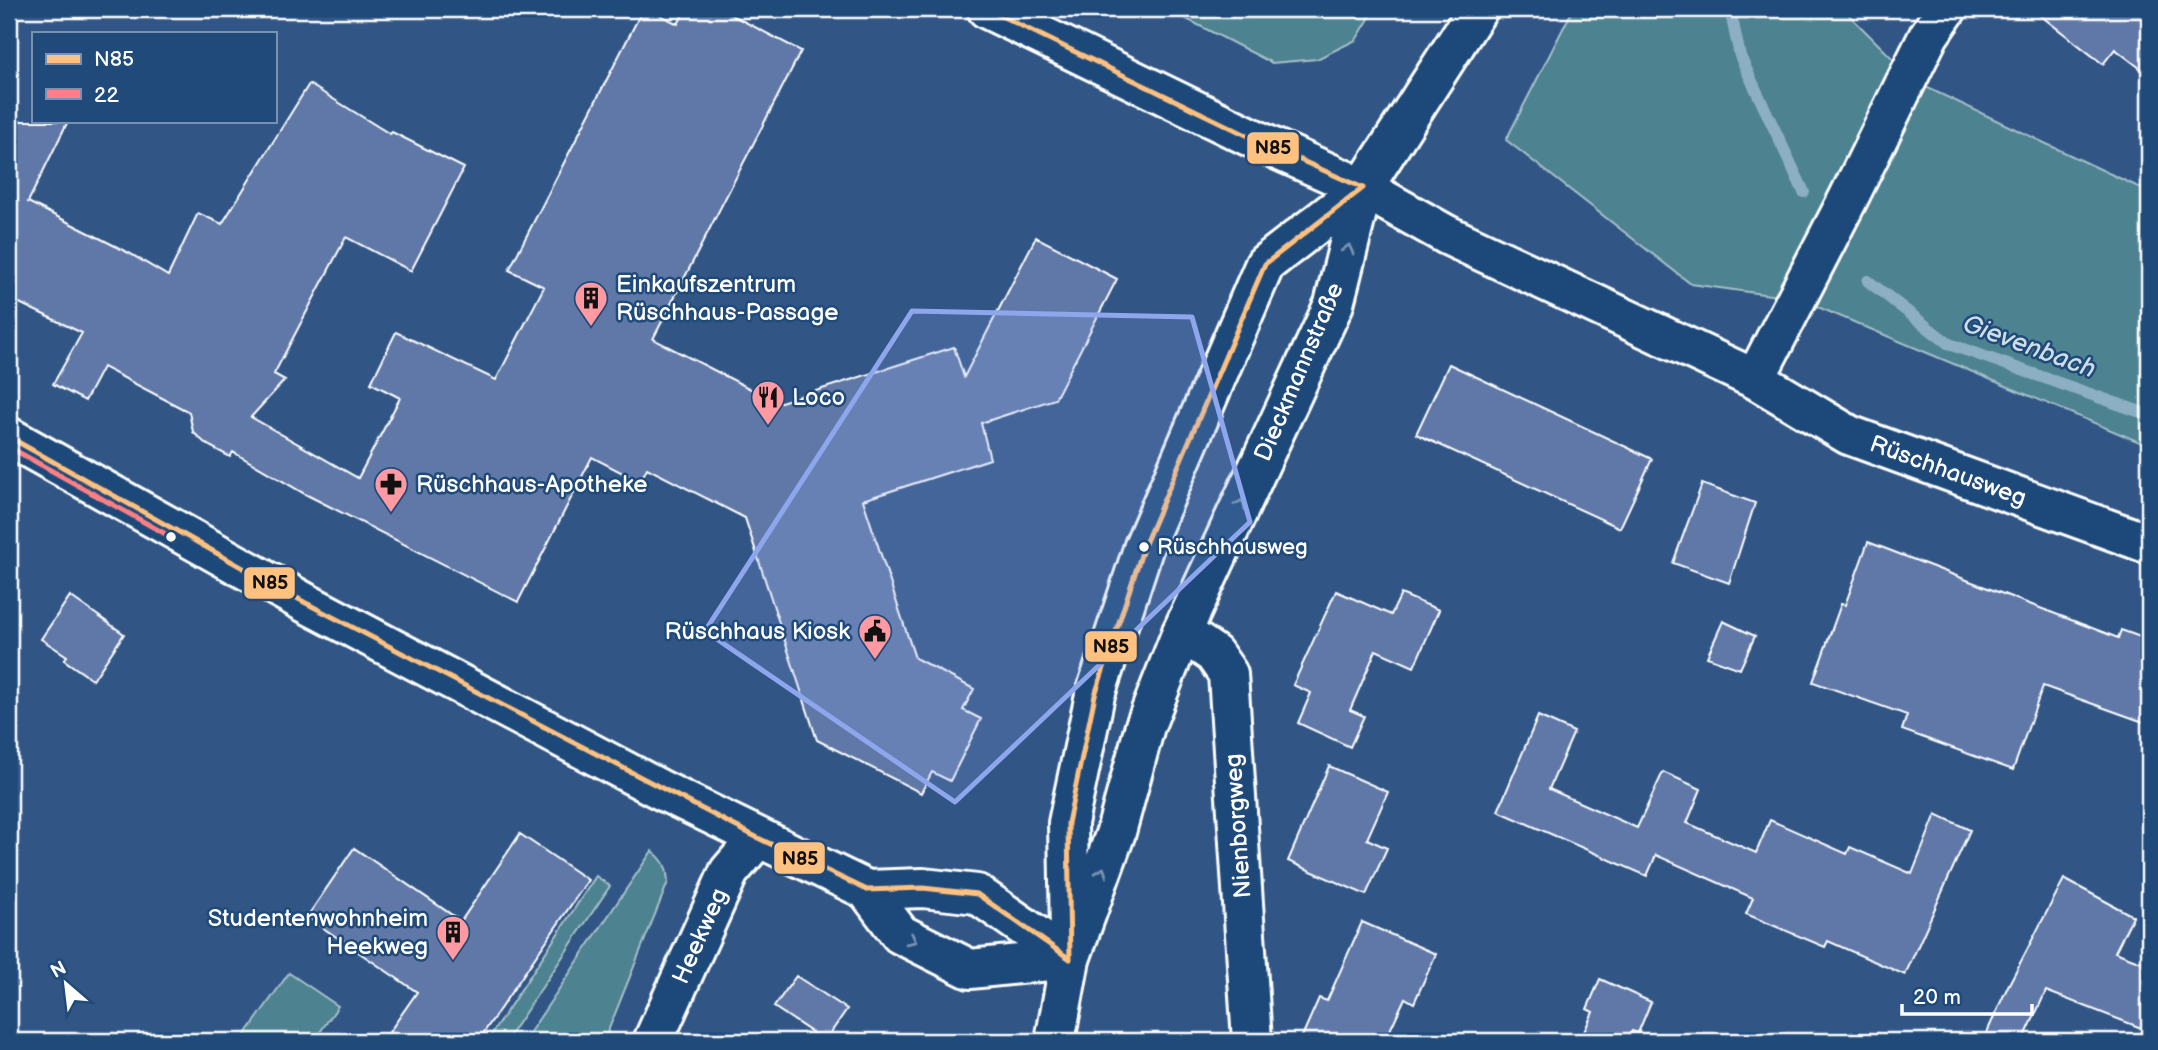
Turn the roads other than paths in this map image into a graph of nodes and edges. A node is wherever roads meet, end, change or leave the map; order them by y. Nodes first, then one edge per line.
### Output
1 (987, 9) edge
2 (1478, 9) edge
3 (1947, 9) edge
4 (1363, 188) junction
5 (1755, 379) junction
6 (9, 438) edge
7 (2149, 544) edge
8 (1182, 632) junction
9 (758, 838) junction
10 (867, 890) junction
11 (1070, 959) junction
12 (653, 1041) edge
13 (1055, 1041) edge
14 (1252, 1041) edge

1 - 4 street, Rüschhausweg
2 - 4 street
3 - 5 street
4 - 5 street, Rüschhausweg
8 -> 4 street, Dieckmannstraße
4 - 11 street, Dieckmannstraße
5 - 7 street, Rüschhausweg
6 - 9 street
11 -> 8 street, Dieckmannstraße
8 - 14 street, Nienborgweg
9 - 10 street
9 - 12 street, Heekweg
10 - 11 street
10 -> 11 street
11 - 13 street, Dieckmannstraße

